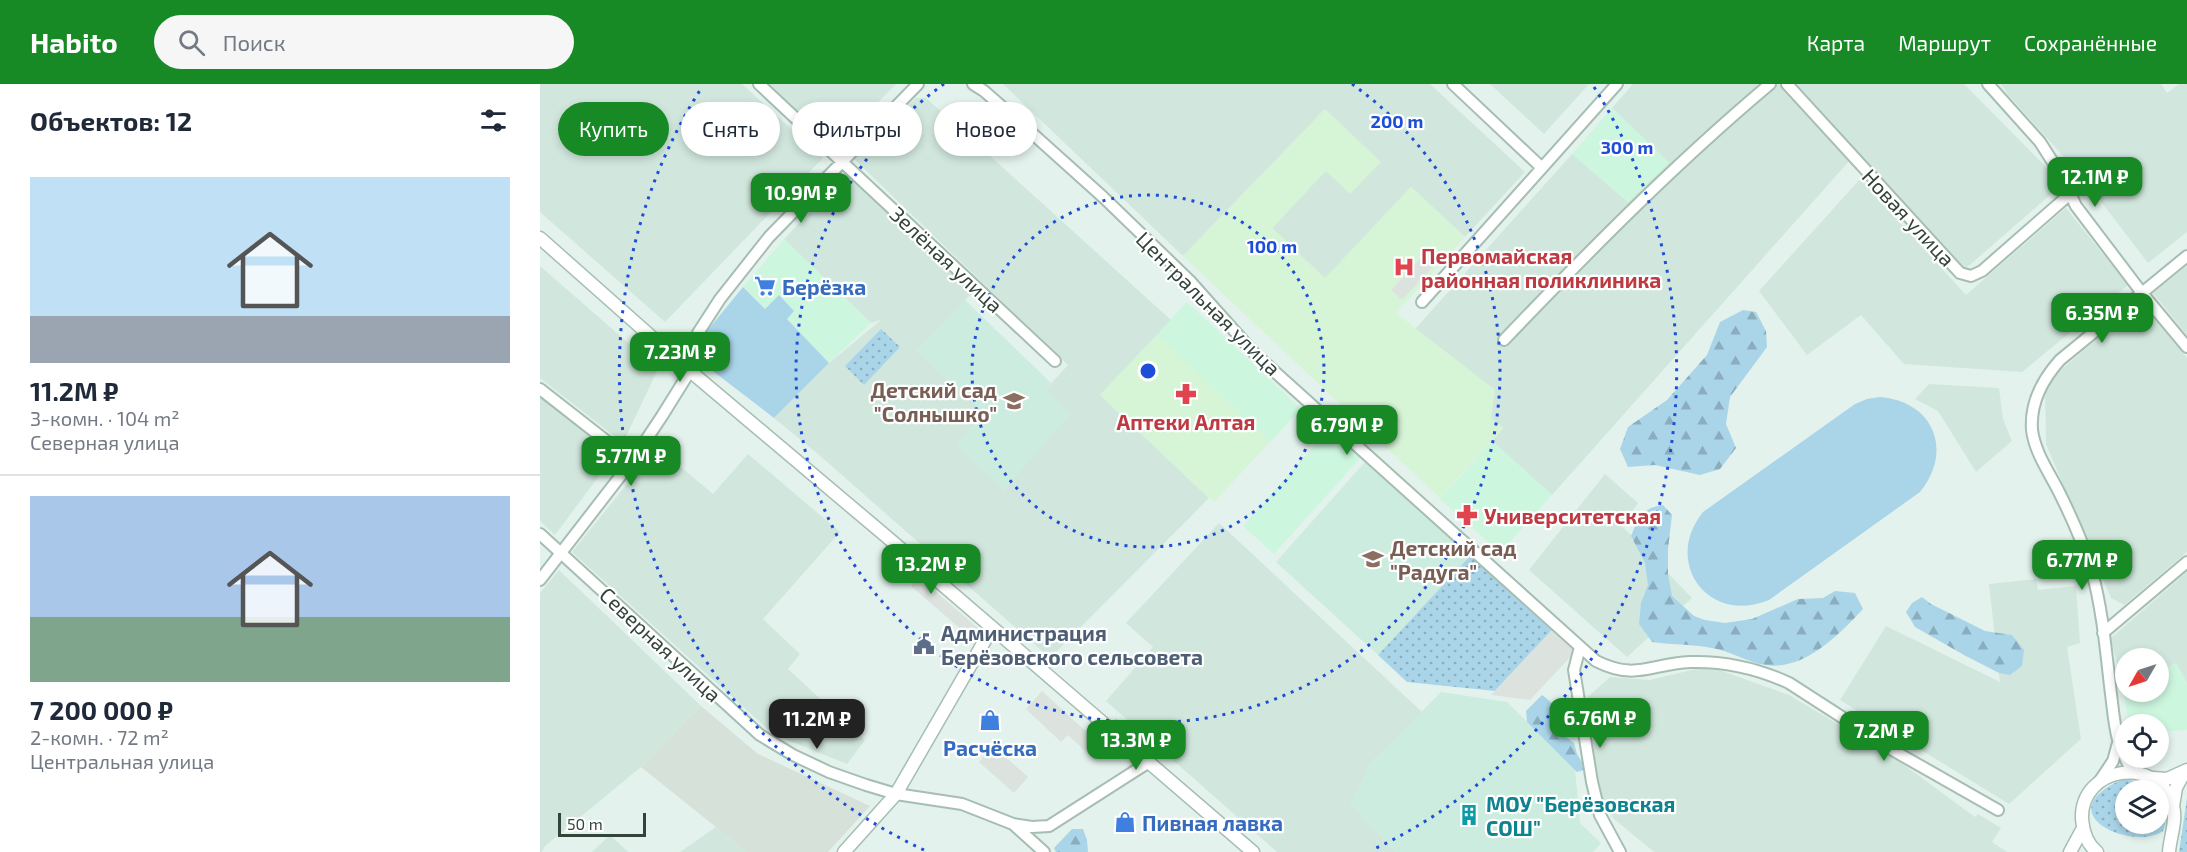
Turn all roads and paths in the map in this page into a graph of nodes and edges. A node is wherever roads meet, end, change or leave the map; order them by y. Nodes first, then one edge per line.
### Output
1 (759, 84) edge
2 (918, 84) edge
3 (973, 84) edge
4 (1453, 84) edge
5 (1617, 84) edge
6 (1770, 84) edge
7 (1787, 84) edge
8 (1988, 84) edge
9 (843, 161) junction
10 (1541, 167) junction
11 (2070, 194) junction
12 (540, 238) edge
13 (2187, 256) edge
14 (2142, 293) junction
15 (1422, 302) dead end
16 (1504, 340) dead end
17 (2187, 347) edge
18 (1055, 361) dead end
19 (690, 371) junction
20 (540, 389) edge
21 (632, 461) junction
22 (540, 534) edge
23 (562, 553) junction
24 (2187, 562) edge
25 (540, 580) edge
26 (992, 628) junction
27 (2103, 633) junction
28 (1580, 647) junction
29 (2115, 721) edge
30 (2115, 754) edge
31 (1149, 762) junction
32 (2131, 768) edge
33 (2185, 771) edge
34 (2133, 772) junction
35 (2152, 778) junction
36 (2099, 782) junction
37 (896, 794) junction
38 (2173, 806) junction
39 (1998, 810) dead end
40 (1013, 824) junction
41 (2083, 828) junction
42 (2170, 837) junction
43 (2095, 851) edge
44 (844, 852) edge
45 (1044, 852) edge
46 (1253, 852) edge
47 (1620, 852) edge
48 (2070, 852) edge
49 (2159, 852) edge
50 (2169, 852) edge

1 - 9 street, Зелёная улица
2 - 9 street
3 - 28 street, Центральная улица
4 - 10 street
5 - 10 street
6 - 16 street
7 - 11 street, Новая улица
8 - 11 street
9 - 18 street, Зелёная улица
9 - 19 street
10 - 15 street
11 - 14 street
12 - 19 street
13 - 14 street
14 - 17 street
14 - 27 street
19 - 21 street
19 - 26 street
20 - 21 street
21 - 23 street
22 - 23 street, Северная улица
23 - 25 street
23 - 37 street, Северная улица
24 - 27 street
26 - 31 street
26 - 37 street
27 - 29 street
28 - 39 street, Центральная улица
28 - 47 street
30 - 36 street
31 - 40 street, Северная улица
31 - 46 street
32 - 34 street
33 - 35 street
33 - 38 street
34 - 35 street
34 - 36 street
35 - 38 street
36 - 41 street
37 - 40 street, Северная улица
37 - 44 street
38 - 42 street
40 - 45 street
41 - 43 street
41 - 48 street
42 - 49 street
42 - 50 street

